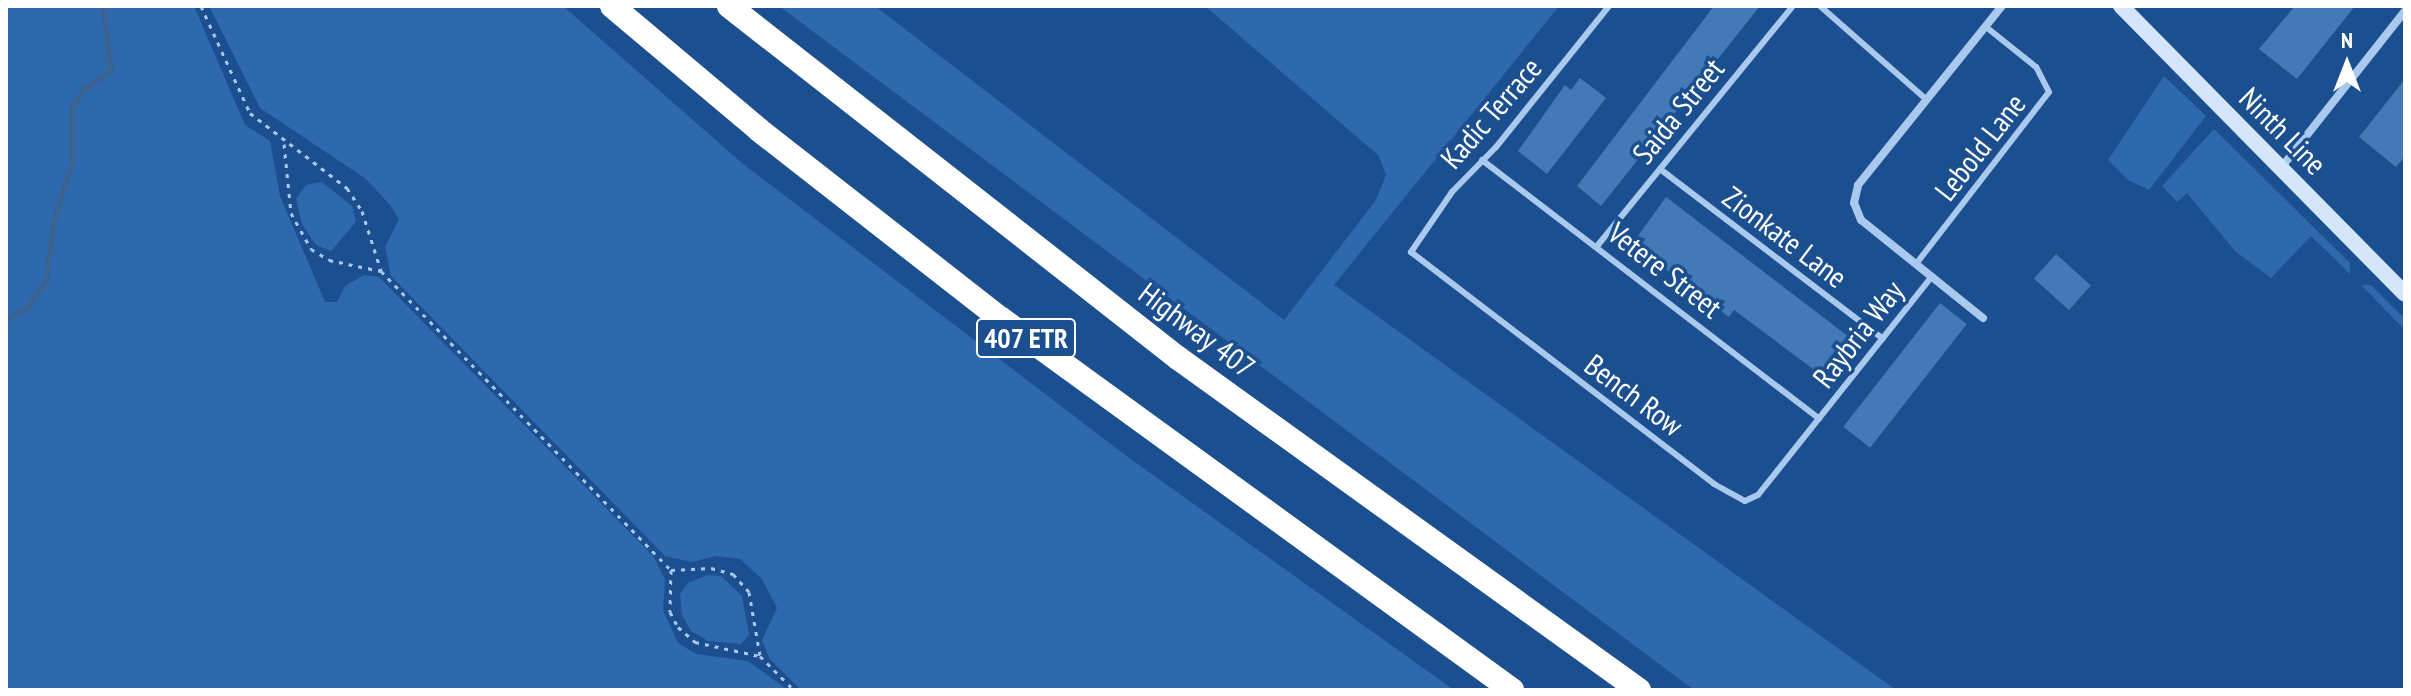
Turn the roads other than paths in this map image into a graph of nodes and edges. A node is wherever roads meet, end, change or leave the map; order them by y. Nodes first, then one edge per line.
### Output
1 (612, 6) edge
2 (729, 6) edge
3 (1609, 6) edge
4 (1793, 6) edge
5 (1820, 6) edge
6 (2002, 6) edge
7 (2121, 6) edge
8 (2405, 11) edge
9 (1986, 27) junction
10 (1927, 100) junction
11 (1482, 160) junction
12 (2281, 168) junction
13 (1660, 169) junction
14 (1598, 245) junction
15 (1411, 252) joint
16 (1916, 264) junction
17 (1932, 276) junction
18 (2405, 294) edge
19 (1983, 318) dead end
20 (1883, 339) junction
21 (1819, 419) junction
22 (1512, 690) edge
23 (1639, 690) edge

1 - 22 highway, 407 ETR
2 - 23 highway, Highway 407 / 407 ETR
3 - 11 lane, Kadic Terrace
4 - 13 lane, Saida Street
5 - 10 lane
6 - 9 street
7 - 12 main road, Ninth Line
8 - 12 street
9 - 10 street
9 - 16 lane, Lebold Lane
10 - 16 street
11 - 14 lane, Vetere Street
11 - 15 lane, Kadic Terrace
12 - 18 main road, Ninth Line
13 - 14 lane, Saida Street
13 - 20 lane, Zionkate Lane
14 - 21 lane, Vetere Street
15 - 21 lane, Bench Row
16 - 17 street
17 - 19 street
17 - 20 lane, Raybria Way
20 - 21 lane, Raybria Way

